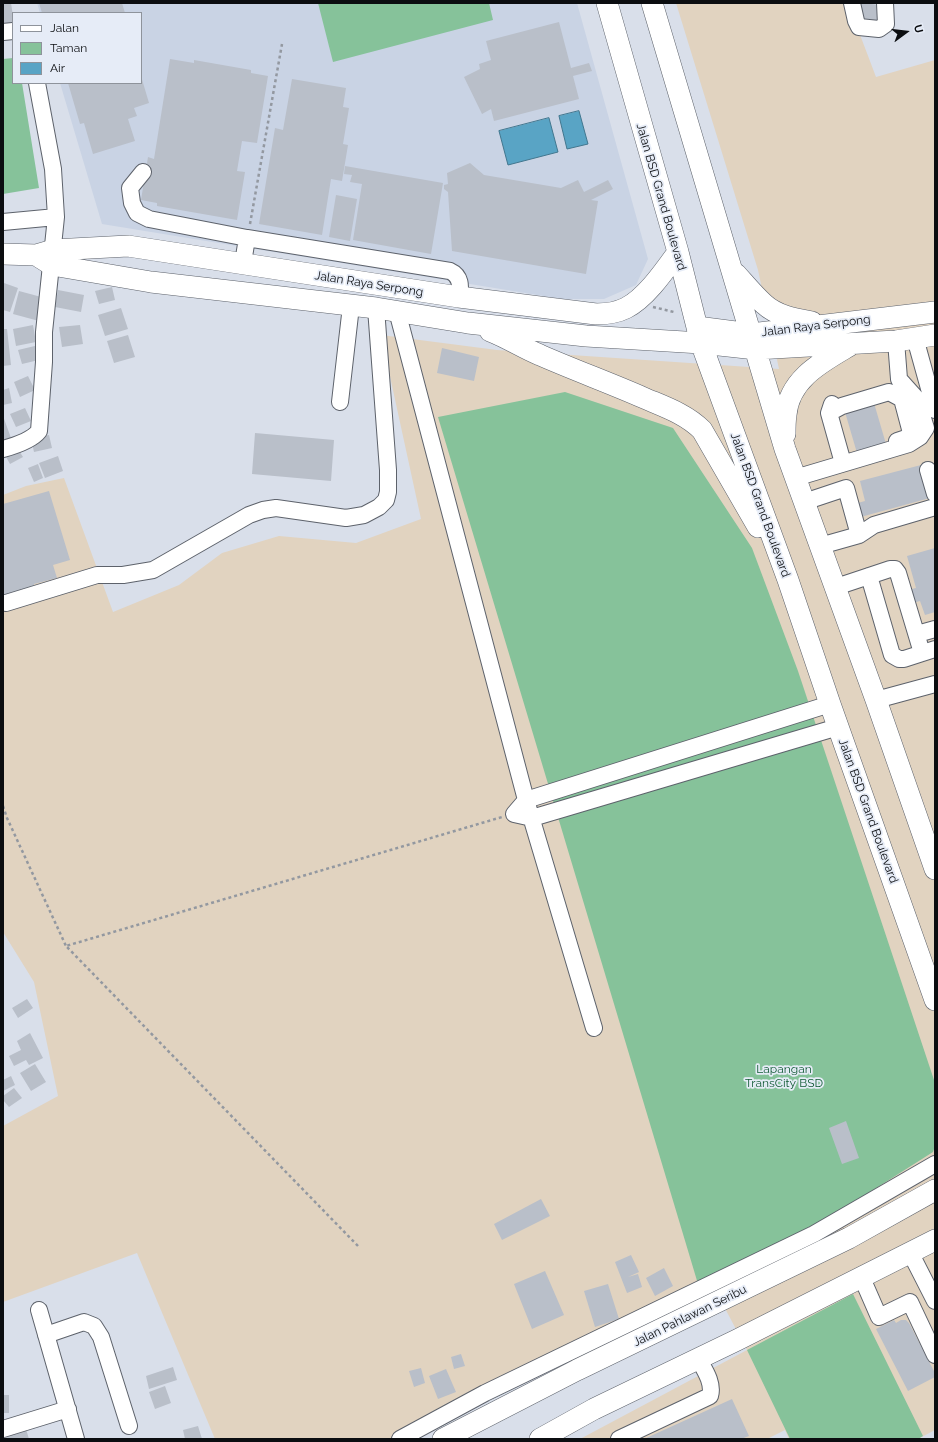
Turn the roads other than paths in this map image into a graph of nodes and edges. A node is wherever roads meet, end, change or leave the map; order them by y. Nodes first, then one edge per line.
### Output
1 (607, 3) edge
2 (652, 3) edge
3 (852, 3) edge
4 (885, 3) edge
5 (37, 84) edge
6 (143, 172) dead end
7 (56, 217) junction
8 (3, 222) edge
9 (247, 238) junction
10 (128, 246) junction
11 (678, 252) junction
12 (3, 254) edge
13 (47, 256) junction
14 (243, 263) junction
15 (731, 269) junction
16 (121, 276) junction
17 (459, 297) junction
18 (351, 306) junction
19 (376, 308) junction
20 (397, 311) junction
21 (935, 312) edge
22 (468, 323) junction
23 (823, 325) junction
24 (699, 335) junction
25 (915, 338) edge
26 (753, 341) junction
27 (853, 344) junction
28 (930, 370) edge
29 (899, 379) junction
30 (340, 402) dead end
31 (935, 410) edge
32 (828, 413) junction
33 (911, 433) junction
34 (3, 449) edge
35 (785, 449) junction
36 (843, 463) junction
37 (928, 470) dead end
38 (795, 478) junction
39 (935, 494) edge
40 (804, 502) junction
41 (935, 506) edge
42 (859, 534) junction
43 (820, 546) junction
44 (868, 576) junction
45 (788, 580) junction
46 (836, 587) junction
47 (6, 602) dead end
48 (935, 629) edge
49 (917, 634) junction
50 (929, 651) edge
51 (935, 684) edge
52 (876, 700) junction
53 (830, 704) junction
54 (838, 727) junction
55 (526, 800) junction
56 (532, 818) junction
57 (929, 835) edge
58 (935, 867) edge
59 (935, 1000) edge
60 (594, 1028) dead end
61 (935, 1164) edge
62 (935, 1190) edge
63 (935, 1240) edge
64 (910, 1252) junction
65 (862, 1278) junction
66 (935, 1301) edge
67 (39, 1310) dead end
68 (46, 1335) junction
69 (935, 1355) edge
70 (698, 1358) junction
71 (68, 1409) junction
72 (129, 1426) dead end
73 (3, 1429) edge
74 (76, 1439) edge
75 (400, 1439) edge
76 (443, 1439) edge
77 (540, 1439) edge
78 (619, 1439) edge

1 - 11 main road, Jalan BSD Grand Boulevard
2 - 15 main road
3 - 4 street
5 - 7 street
6 - 9 street
7 - 8 street
7 - 13 street
9 - 14 street
9 - 17 street
10 - 13 main road, Jalan Raya Serpong
10 - 14 main road, Jalan Raya Serpong
10 - 16 main road
11 - 17 main road, Jalan Raya Serpong
11 - 24 main road, Jalan BSD Grand Boulevard
12 - 13 main road, Jalan Raya Serpong
13 - 16 main road, Jalan Raya Serpong
13 - 34 street
14 - 17 main road, Jalan Raya Serpong
15 - 23 main road
15 - 26 main road
16 - 18 main road, Jalan Raya Serpong
18 - 19 main road, Jalan Raya Serpong
18 - 30 street
19 - 20 main road, Jalan Raya Serpong
19 - 47 street
20 - 22 main road, Jalan Raya Serpong
20 - 55 street
21 - 23 main road, Jalan Raya Serpong
22 - 24 main road, Jalan Raya Serpong
22 - 45 main road
23 - 26 main road, Jalan Raya Serpong
24 - 26 main road, Jalan Raya Serpong
24 - 45 main road, Jalan BSD Grand Boulevard
25 - 27 main road, Jalan Raya Serpong
25 - 28 street
25 - 29 street
26 - 27 main road, Jalan Raya Serpong
26 - 35 main road
27 - 35 main road
28 - 31 street
29 - 32 street
29 - 33 street
29 - 36 street
32 - 33 street
32 - 36 street
33 - 36 street
35 - 38 main road
36 - 38 street
37 - 39 street
38 - 40 main road
40 - 42 street
40 - 43 main road
41 - 42 street
42 - 43 street
43 - 46 main road
44 - 46 street
44 - 49 street
44 - 50 street
45 - 53 main road, Jalan BSD Grand Boulevard
46 - 52 main road
48 - 49 street
49 - 50 street
51 - 52 street
52 - 57 main road
53 - 54 main road, Jalan BSD Grand Boulevard
53 - 55 street
54 - 56 street
54 - 59 main road, Jalan BSD Grand Boulevard
55 - 56 street
55 - 56 street
56 - 60 street
57 - 58 main road
61 - 75 street
62 - 76 main road, Jalan Pahlawan Seribu
63 - 64 main road
64 - 65 main road
64 - 66 street
65 - 69 street
65 - 70 main road
67 - 68 street
68 - 71 street
68 - 72 street
70 - 77 main road
70 - 78 street
71 - 73 street
71 - 74 street

